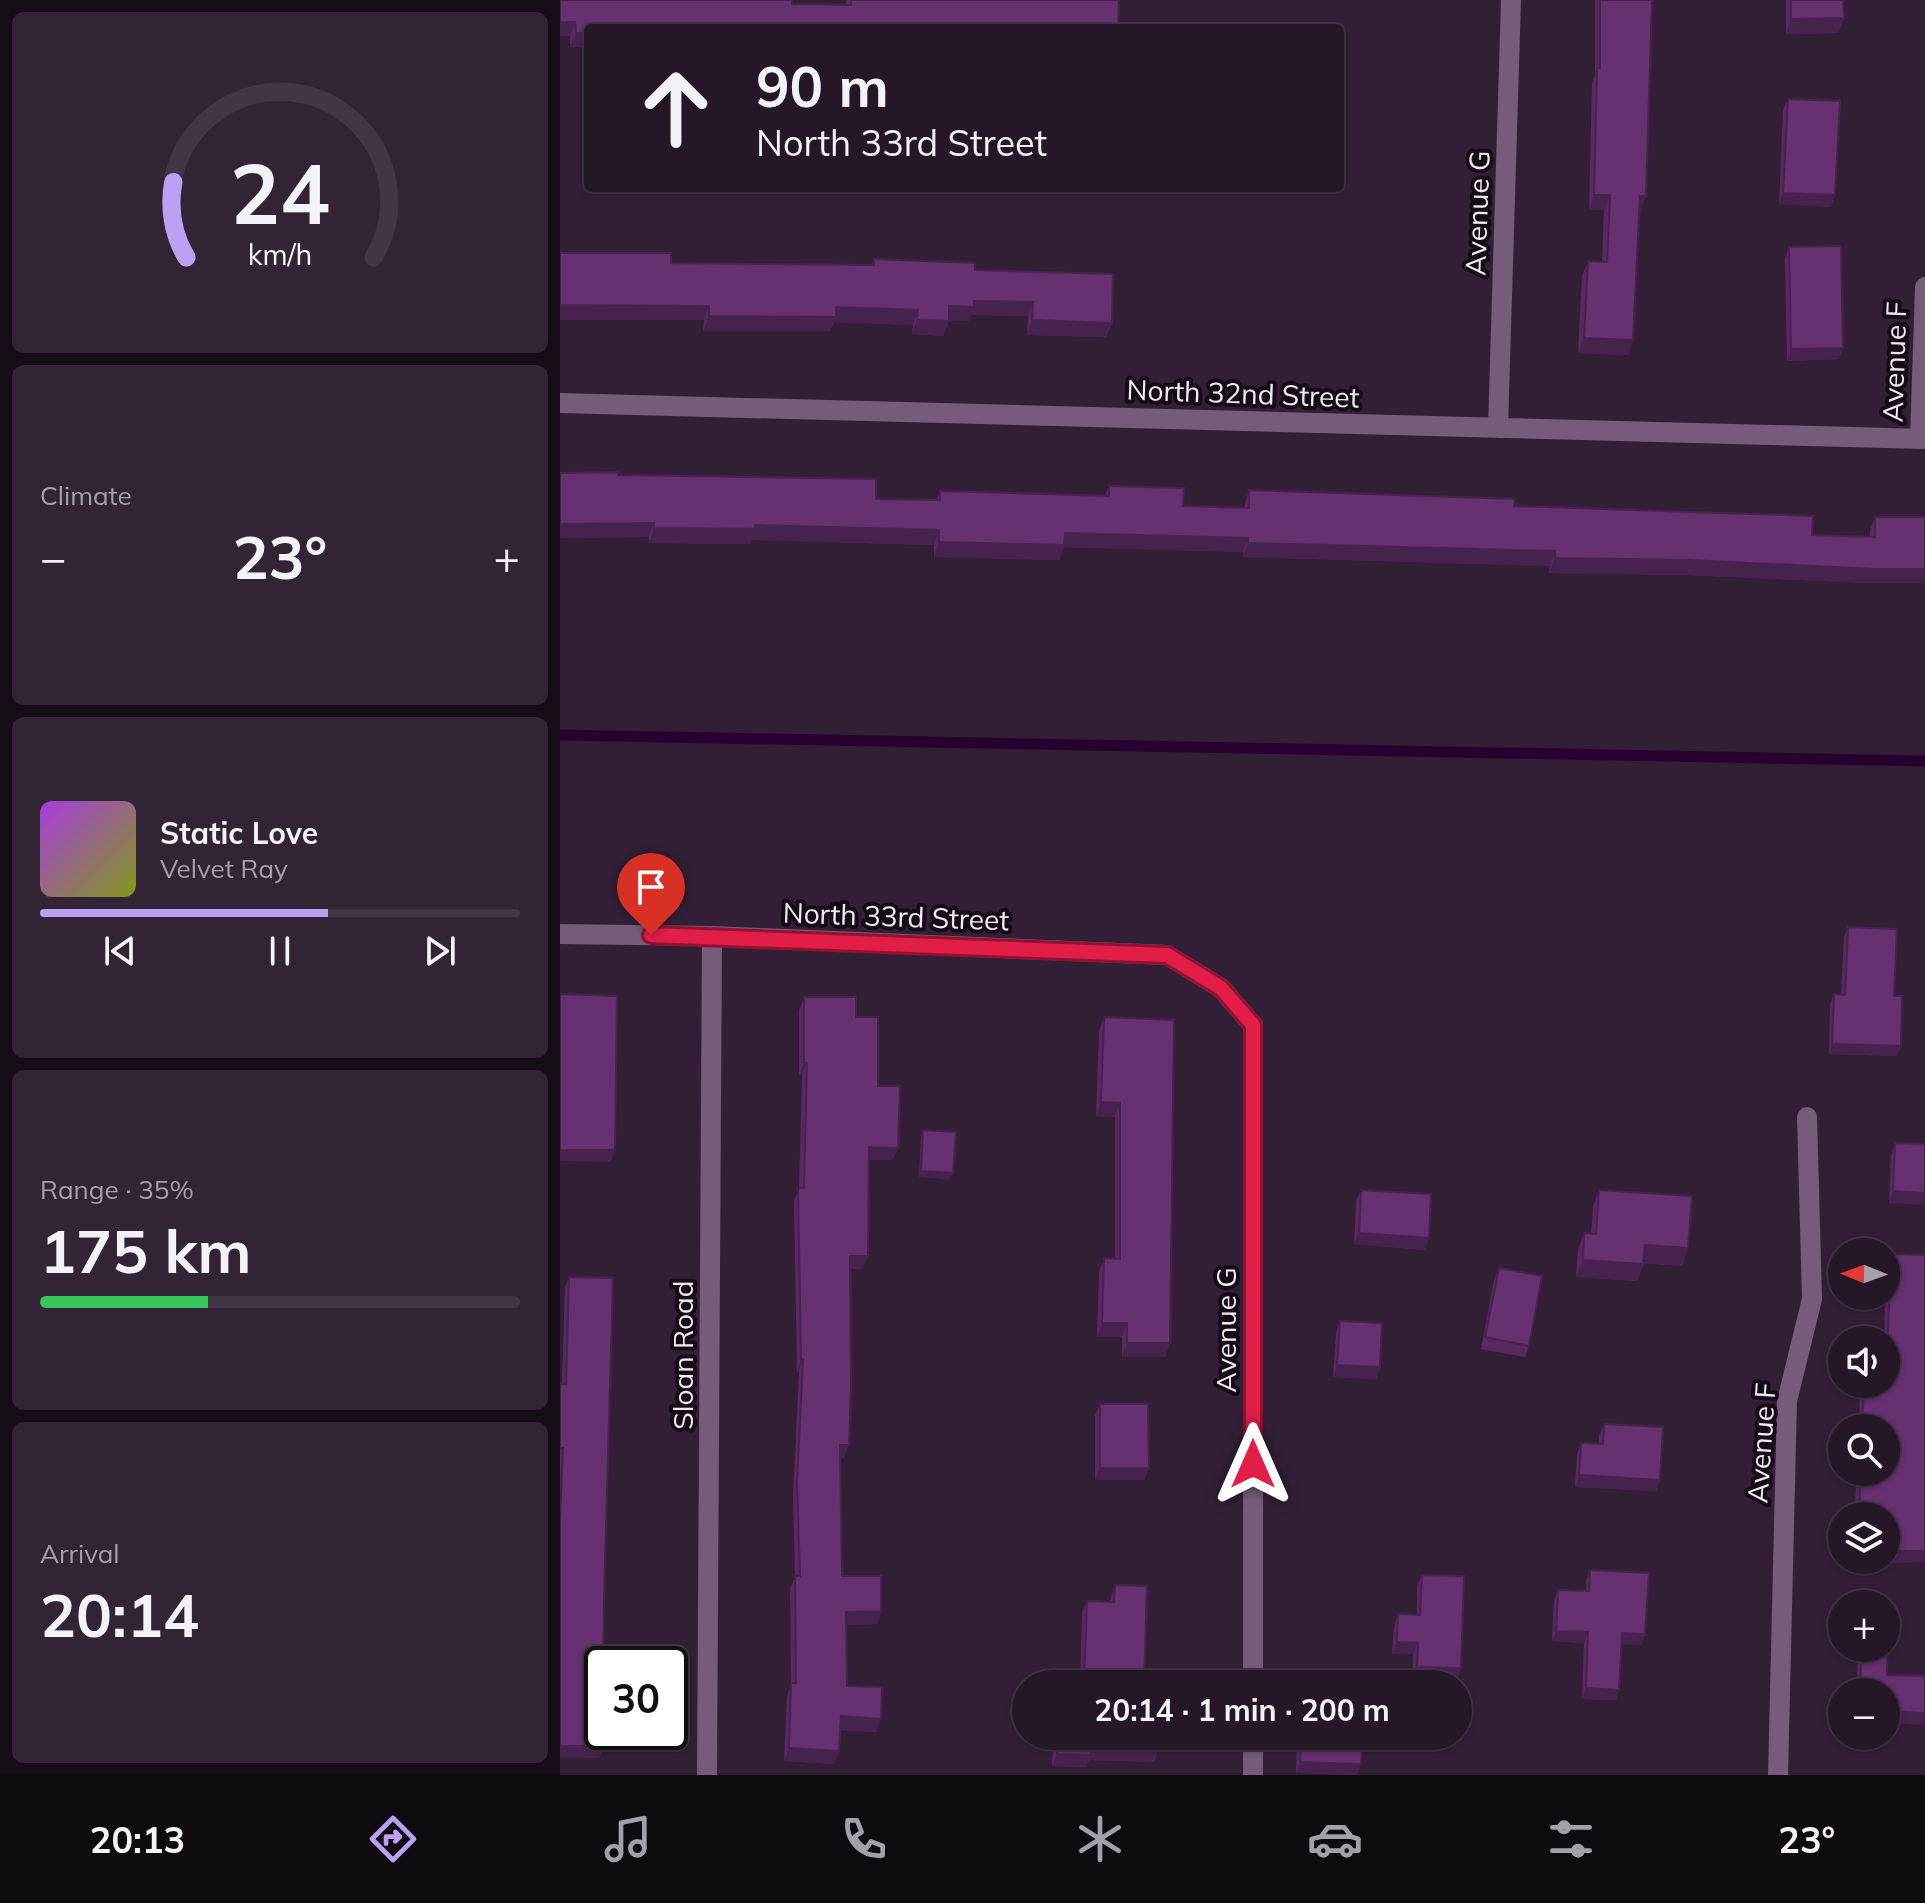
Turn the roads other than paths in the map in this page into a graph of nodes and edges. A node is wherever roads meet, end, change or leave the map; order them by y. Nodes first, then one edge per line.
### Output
1 (1511, 0) edge
2 (1925, 287) edge
3 (560, 403) edge
4 (1498, 428) junction
5 (1922, 439) edge
6 (560, 934) edge
7 (712, 936) junction
8 (1221, 988) joint
9 (1807, 1117) dead end
10 (1253, 1670) edge
11 (1253, 1750) edge
12 (707, 1775) edge
13 (1253, 1775) edge
14 (1778, 1775) edge

1 - 4 street, Avenue G
2 - 5 street, Avenue F
3 - 4 street, North 32nd Street
4 - 5 street, North 32nd Street
6 - 7 street, North 33rd Street
7 - 8 street, North 33rd Street
7 - 12 street, Sloan Road
8 - 10 street, Avenue G
9 - 14 street, Avenue F
11 - 13 street

